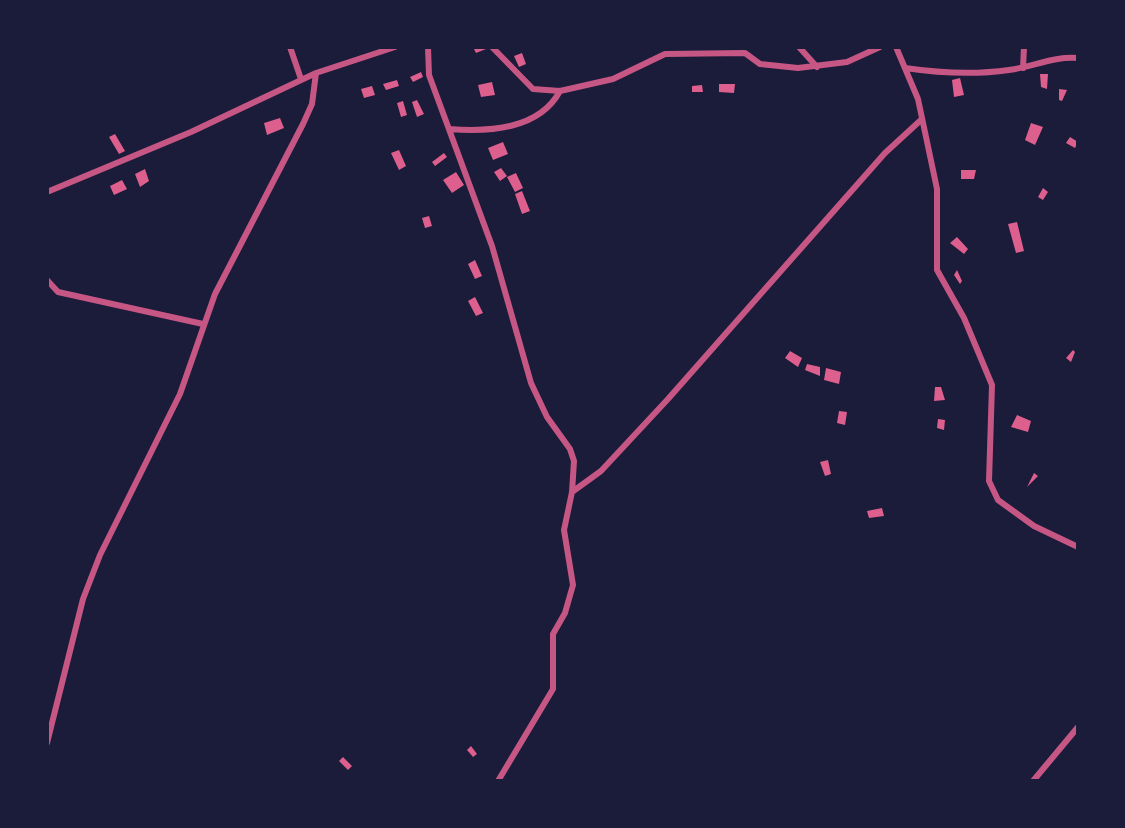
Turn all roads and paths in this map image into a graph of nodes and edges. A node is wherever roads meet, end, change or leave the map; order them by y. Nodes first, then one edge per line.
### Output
1 (289, 47) edge
2 (395, 47) edge
3 (428, 47) edge
4 (492, 47) edge
5 (799, 47) edge
6 (880, 47) edge
7 (896, 47) edge
8 (1024, 47) edge
9 (1078, 58) edge
10 (817, 67) junction
11 (905, 68) junction
12 (1023, 68) junction
13 (316, 73) junction
14 (301, 79) junction
15 (560, 91) junction
16 (922, 119) junction
17 (449, 129) junction
18 (47, 192) edge
19 (47, 281) edge
20 (203, 324) junction
21 (572, 492) junction
22 (1078, 547) edge
23 (1078, 727) edge
24 (47, 743) edge
25 (498, 781) edge
26 (1033, 781) edge

1 - 14 street
2 - 13 street
3 - 17 street
4 - 15 street
5 - 10 street
6 - 10 street
7 - 11 street
8 - 12 street
9 - 12 street
10 - 15 street
11 - 12 street
11 - 16 street
13 - 14 street
13 - 20 street
14 - 18 street
15 - 17 street
16 - 21 street
16 - 22 street
17 - 21 street
19 - 20 street
20 - 24 street
21 - 25 street
23 - 26 street

